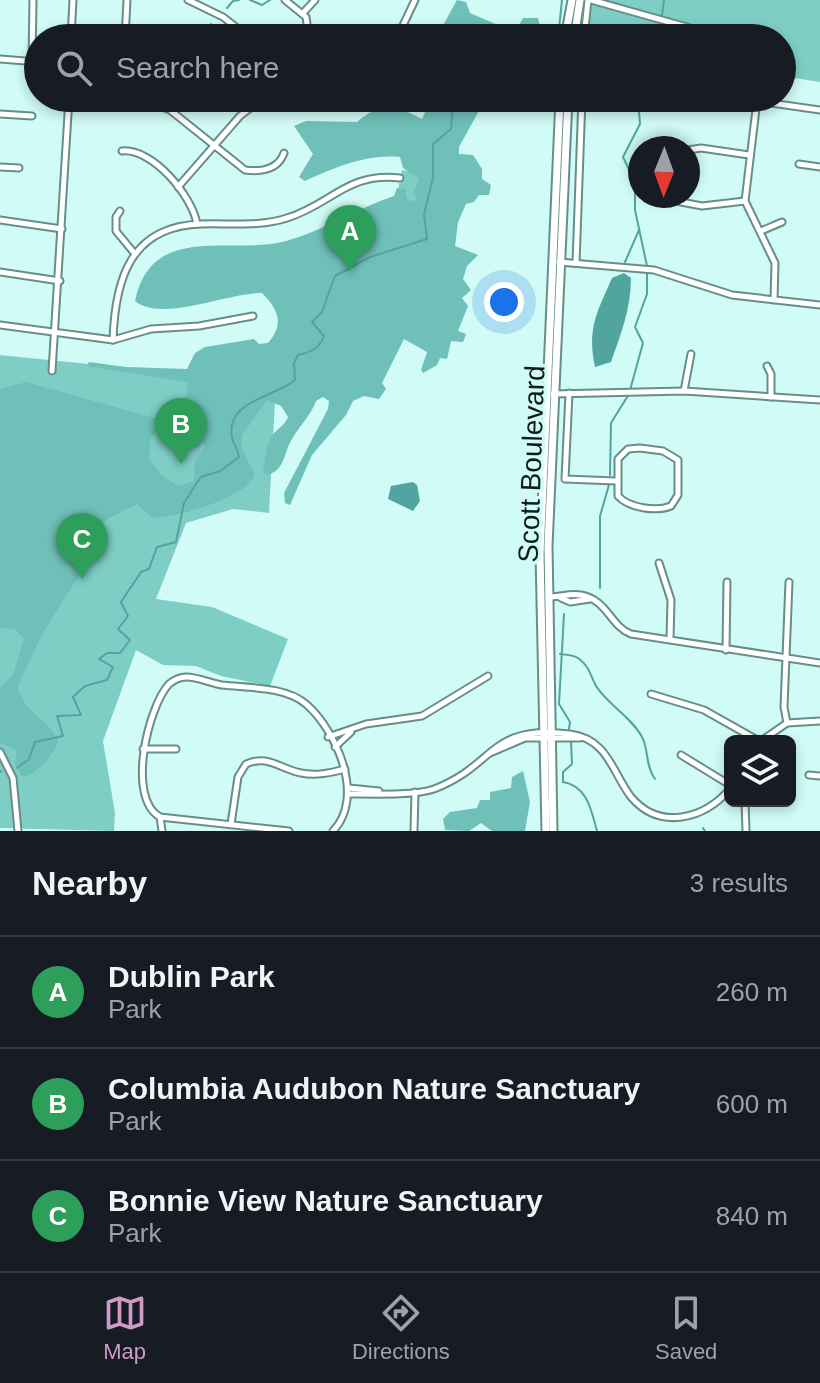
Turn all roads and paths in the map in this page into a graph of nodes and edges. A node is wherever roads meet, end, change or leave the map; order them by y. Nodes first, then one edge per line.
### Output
1 (33, 0) edge
2 (73, 0) edge
3 (127, 0) edge
4 (188, 0) edge
5 (285, 0) edge
6 (315, 0) edge
7 (415, 0) edge
8 (572, 0) edge
9 (580, 0) edge
10 (590, 0) edge
11 (303, 13) junction
12 (34, 24) edge
13 (72, 24) edge
14 (126, 24) edge
15 (232, 24) edge
16 (308, 24) edge
17 (404, 24) edge
18 (568, 24) edge
19 (576, 24) edge
20 (586, 24) edge
21 (673, 24) edge
22 (0, 59) edge
23 (24, 61) edge
24 (796, 107) edge
25 (820, 110) edge
26 (68, 112) edge
27 (172, 112) edge
28 (246, 112) edge
29 (560, 112) edge
30 (567, 112) edge
31 (581, 112) edge
32 (755, 112) edge
33 (0, 114) edge
34 (32, 116) dead end
35 (215, 148) junction
36 (700, 148) edge
37 (122, 151) dead end
38 (284, 153) dead end
39 (749, 155) junction
40 (799, 164) dead end
41 (0, 167) edge
42 (820, 167) edge
43 (19, 168) dead end
44 (400, 178) dead end
45 (178, 187) junction
46 (745, 201) junction
47 (700, 206) edge
48 (120, 211) dead end
49 (0, 220) edge
50 (782, 222) dead end
51 (197, 224) junction
52 (62, 229) junction
53 (761, 231) junction
54 (135, 254) junction
55 (558, 262) junction
56 (576, 263) junction
57 (0, 272) edge
58 (60, 281) junction
59 (774, 300) junction
60 (820, 305) edge
61 (253, 316) dead end
62 (820, 317) edge
63 (0, 325) edge
64 (54, 333) junction
65 (113, 340) junction
66 (691, 354) dead end
67 (767, 366) dead end
68 (52, 371) dead end
69 (684, 391) junction
70 (569, 393) junction
71 (552, 394) junction
72 (771, 397) junction
73 (820, 400) edge
74 (616, 481) junction
75 (659, 563) dead end
76 (727, 582) dead end
77 (789, 582) dead end
78 (545, 597) junction
79 (670, 639) junction
80 (726, 650) junction
81 (786, 658) junction
82 (820, 663) edge
83 (488, 676) dead end
84 (651, 694) dead end
85 (820, 721) edge
86 (787, 723) junction
87 (351, 731) junction
88 (550, 735) junction
89 (750, 735) edge
90 (769, 735) edge
91 (328, 737) junction
92 (334, 747) junction
93 (143, 749) junction
94 (176, 749) dead end
95 (0, 752) edge
96 (681, 755) dead end
97 (345, 769) junction
98 (809, 775) dead end
99 (820, 776) edge
100 (724, 783) edge
101 (349, 791) junction
102 (415, 792) junction
103 (724, 793) edge
104 (745, 807) edge
105 (162, 817) junction
106 (231, 824) junction
107 (18, 831) edge
108 (162, 831) edge
109 (289, 831) edge
110 (333, 831) edge
111 (414, 831) edge
112 (546, 831) edge
113 (553, 831) edge
114 (746, 831) edge

1 - 12 street
2 - 13 street
3 - 14 street
4 - 15 street
5 - 11 street
6 - 11 street
7 - 17 street
8 - 18 main road
9 - 19 main road
10 - 20 street
10 - 21 street
11 - 16 street
22 - 23 street
24 - 25 street
26 - 52 street
27 - 35 street
28 - 35 street
29 - 55 main road, Scott Boulevard
30 - 55 main road, Scott Boulevard
31 - 56 street
32 - 39 street
33 - 34 street
35 - 38 street
35 - 45 street
36 - 39 street
37 - 45 street
39 - 46 street
40 - 42 street
41 - 43 street
44 - 51 street
45 - 51 street
46 - 47 street
46 - 53 street
48 - 54 street
49 - 52 street
50 - 53 street
51 - 54 street
52 - 58 street
53 - 59 street
54 - 65 street
55 - 56 street
55 - 71 main road, Scott Boulevard
56 - 59 street
57 - 58 street
58 - 64 street
59 - 60 street
60 - 62 street
61 - 65 street
63 - 64 street
64 - 65 street
64 - 68 street
66 - 69 street
67 - 72 street
69 - 70 street
69 - 72 street
70 - 71 street
70 - 74 street
71 - 78 main road, Scott Boulevard
72 - 73 street
74 - 74 street
75 - 79 street
76 - 80 street
77 - 81 street
78 - 79 street
78 - 88 main road, Scott Boulevard
79 - 80 street
80 - 81 street
81 - 82 street
81 - 86 street
83 - 87 street
84 - 89 street
85 - 86 street
86 - 90 street
87 - 91 street
87 - 92 street
88 - 102 street
88 - 103 street
88 - 112 main road, Scott Boulevard
88 - 113 main road, Scott Boulevard
91 - 92 street
91 - 93 street
92 - 97 street
93 - 94 street
93 - 105 street
95 - 107 street
96 - 100 street
97 - 101 street
97 - 106 street
98 - 99 street
101 - 102 street
101 - 110 street
102 - 111 street
104 - 114 street
105 - 106 street
105 - 108 street
106 - 109 street

